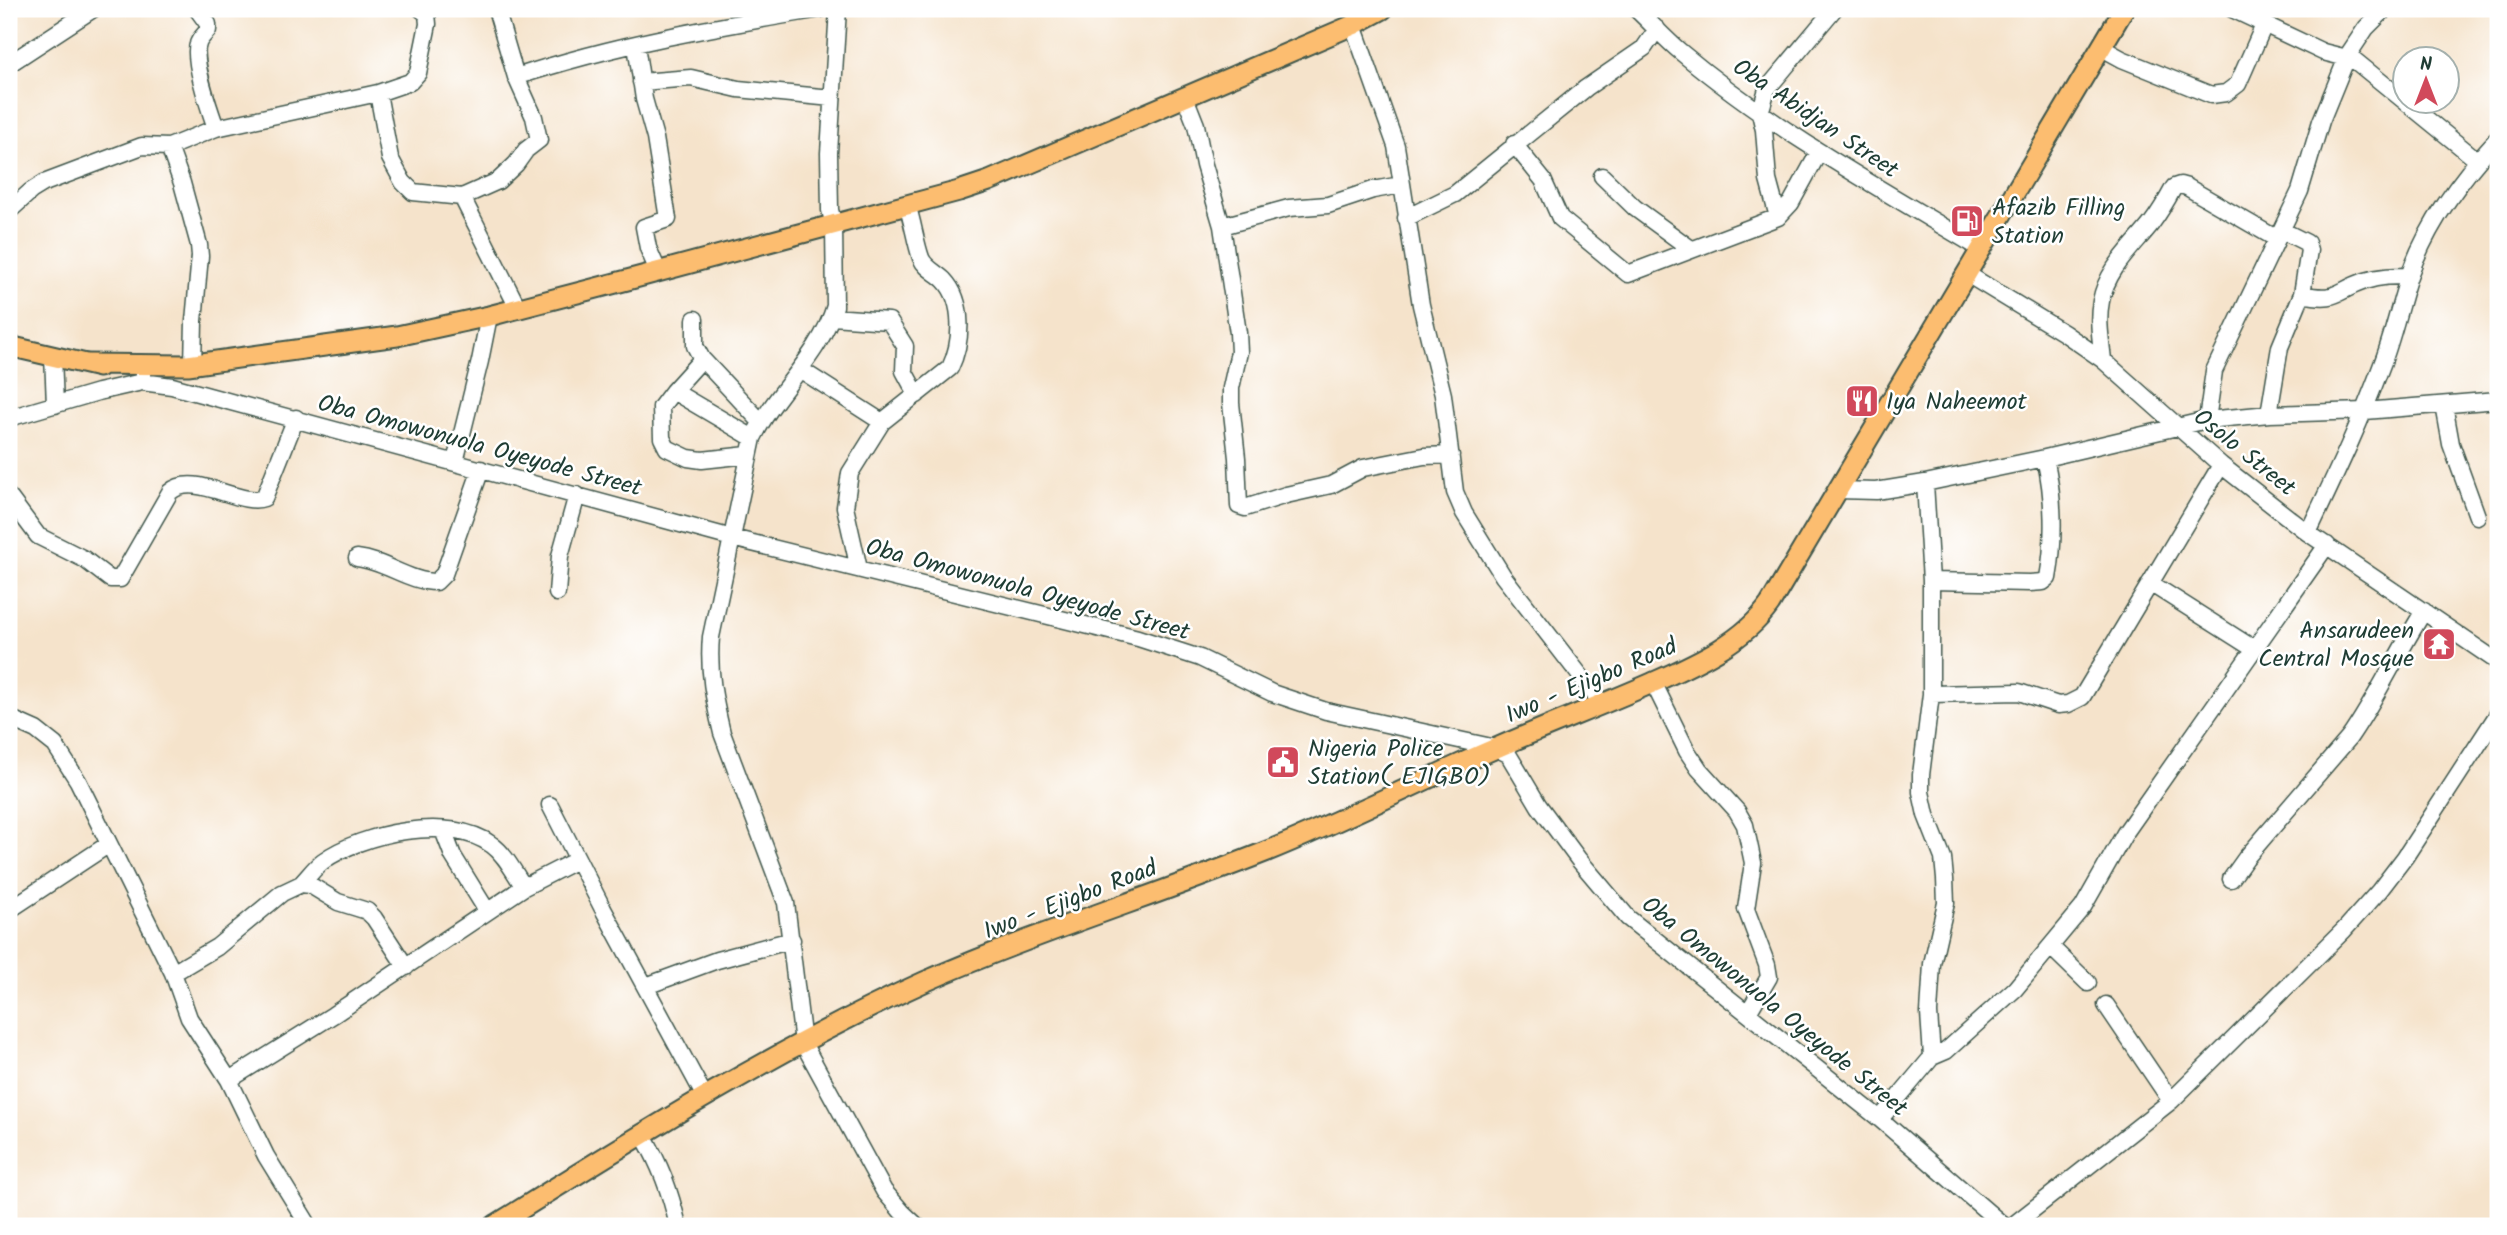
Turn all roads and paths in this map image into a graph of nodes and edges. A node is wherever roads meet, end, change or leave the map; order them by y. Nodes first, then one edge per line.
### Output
1 (93, 9) edge
2 (197, 9) edge
3 (421, 9) edge
4 (496, 9) edge
5 (821, 9) edge
6 (838, 9) edge
7 (1383, 9) edge
8 (1636, 9) edge
9 (1834, 9) edge
10 (2124, 9) edge
11 (2232, 9) edge
12 (2385, 9) edge
13 (1353, 25) junction
14 (2264, 25) junction
15 (1657, 29) junction
16 (636, 45) junction
17 (2102, 48) junction
18 (2348, 55) junction
19 (9, 64) edge
20 (516, 77) junction
21 (641, 82) junction
22 (378, 93) junction
23 (832, 97) junction
24 (1185, 97) junction
25 (1760, 113) junction
26 (216, 128) junction
27 (2498, 138) edge
28 (1514, 144) junction
29 (169, 147) junction
30 (1819, 152) junction
31 (2477, 160) junction
32 (1602, 176) dead end
33 (1401, 185) junction
34 (462, 198) junction
35 (907, 205) junction
36 (9, 211) edge
37 (1778, 217) junction
38 (1406, 218) junction
39 (834, 225) junction
40 (1222, 226) junction
41 (2279, 234) junction
42 (1691, 249) junction
43 (1981, 249) junction
44 (659, 271) junction
45 (1967, 274) junction
46 (2410, 276) junction
47 (2302, 293) junction
48 (518, 308) junction
49 (489, 316) junction
50 (832, 317) junction
51 (695, 318) dead end
52 (9, 346) edge
53 (53, 356) junction
54 (702, 359) junction
55 (2103, 360) junction
56 (88, 364) junction
57 (191, 365) junction
58 (801, 370) junction
59 (142, 380) junction
60 (673, 391) junction
61 (917, 396) junction
62 (2498, 400) edge
63 (55, 405) junction
64 (2444, 405) junction
65 (2364, 411) junction
66 (2269, 414) junction
67 (9, 418) edge
68 (296, 418) junction
69 (2207, 420) junction
70 (761, 422) junction
71 (882, 422) junction
72 (2176, 426) junction
73 (753, 438) junction
74 (748, 455) junction
75 (1451, 455) junction
76 (2045, 458) junction
77 (455, 462) junction
78 (2221, 465) junction
79 (481, 469) junction
80 (1925, 483) junction
81 (1837, 490) junction
82 (577, 495) junction
83 (9, 497) edge
84 (2477, 516) dead end
85 (2308, 533) junction
86 (732, 538) junction
87 (2327, 545) junction
88 (357, 558) dead end
89 (859, 569) junction
90 (1931, 581) junction
91 (2150, 583) junction
92 (557, 593) dead end
93 (2424, 611) junction
94 (2254, 649) junction
95 (2498, 662) edge
96 (1653, 682) junction
97 (1931, 694) junction
98 (1604, 705) junction
99 (2498, 713) edge
100 (9, 718) edge
101 (1496, 748) junction
102 (550, 805) dead end
103 (443, 830) junction
104 (109, 844) junction
105 (577, 860) junction
106 (2231, 879) dead end
107 (301, 884) junction
108 (524, 887) junction
109 (9, 910) edge
110 (487, 911) junction
111 (792, 940) junction
112 (2051, 947) junction
113 (405, 967) junction
114 (173, 973) junction
115 (2088, 983) dead end
116 (646, 986) junction
117 (2106, 1005) dead end
118 (1748, 1013) junction
119 (803, 1043) junction
120 (1932, 1057) junction
121 (229, 1080) junction
122 (705, 1097) junction
123 (2171, 1101) junction
124 (1880, 1119) junction
125 (642, 1133) junction
126 (309, 1226) edge
127 (494, 1226) edge
128 (678, 1226) edge
129 (917, 1226) edge
130 (2004, 1226) edge
131 (2012, 1226) edge

1 - 19 street
2 - 26 street
3 - 22 street
4 - 20 street
5 - 16 street
6 - 23 street
7 - 13 main road
8 - 15 street, Oba Abidjan Street
9 - 25 street
10 - 17 main road, Iwo - Ejigbo Road
11 - 14 street
12 - 18 street
13 - 24 main road
13 - 33 street
14 - 17 street
14 - 18 street
15 - 25 street, Oba Abidjan Street
15 - 28 street
16 - 20 street
16 - 21 street
17 - 43 main road, Iwo - Ejigbo Road
18 - 31 street
18 - 41 street
20 - 34 street
21 - 23 street
21 - 44 street
22 - 26 street
22 - 34 street
23 - 39 street
24 - 35 main road
24 - 40 street
25 - 30 street, Oba Abidjan Street
25 - 37 street
26 - 29 street
27 - 31 street
28 - 38 street
28 - 42 street
29 - 36 street
29 - 57 street
30 - 37 street
30 - 43 street, Oba Abidjan Street
31 - 46 street
32 - 42 street
33 - 38 street
33 - 40 street
34 - 48 street
35 - 39 main road
35 - 61 street
37 - 42 street
38 - 75 street
39 - 44 main road
39 - 50 street
40 - 75 street
41 - 47 street
41 - 55 street
41 - 69 street
43 - 45 main road, Iwo - Ejigbo Road
44 - 48 main road
45 - 55 street, Osolo Street
45 - 81 main road, Iwo - Ejigbo Road
46 - 47 street
46 - 65 street
47 - 66 street
48 - 49 main road
49 - 57 main road
49 - 77 street
50 - 58 street
50 - 61 street
51 - 54 street
52 - 53 main road
53 - 56 main road
53 - 63 street
54 - 60 street
54 - 70 street
55 - 72 street, Osolo Street
56 - 57 main road
56 - 59 main road
57 - 59 main road
58 - 70 street
58 - 71 street
59 - 63 street
59 - 68 street, Oba Omowonuola Oyeyode Street
60 - 73 street
60 - 74 street
61 - 71 street
62 - 64 street
63 - 67 street
64 - 65 street
64 - 84 street
65 - 66 street
65 - 85 street
66 - 69 street
68 - 77 street, Oba Omowonuola Oyeyode Street
68 - 83 street
69 - 72 street
70 - 73 street
71 - 89 street
72 - 76 street
72 - 78 street, Osolo Street
73 - 74 street
74 - 86 street
75 - 98 street
76 - 80 street
76 - 90 street
77 - 79 street, Oba Omowonuola Oyeyode Street
78 - 85 street, Osolo Street
78 - 91 street
79 - 82 street, Oba Omowonuola Oyeyode Street
79 - 88 street
80 - 81 street
80 - 90 street
81 - 96 main road, Iwo - Ejigbo Road
82 - 86 street, Oba Omowonuola Oyeyode Street
82 - 92 street
85 - 87 street, Osolo Street
86 - 89 street, Oba Omowonuola Oyeyode Street
86 - 111 street
87 - 93 street, Osolo Street
87 - 94 street
89 - 101 street, Oba Omowonuola Oyeyode Street
90 - 97 street
91 - 94 street
91 - 97 street
93 - 95 street, Osolo Street
93 - 106 street
94 - 112 street
96 - 98 main road, Iwo - Ejigbo Road
96 - 118 street
97 - 120 street
98 - 101 main road, Iwo - Ejigbo Road
99 - 123 street
100 - 104 street
101 - 118 street, Oba Omowonuola Oyeyode Street
101 - 119 main road, Iwo - Ejigbo Road
102 - 105 street
103 - 107 street
103 - 108 street
103 - 110 street
104 - 109 street
104 - 114 street
105 - 108 street
105 - 116 street
107 - 113 street
107 - 114 street
108 - 110 street
110 - 113 street
111 - 116 street
111 - 119 street
112 - 115 street
112 - 120 street
113 - 121 street
114 - 121 street
116 - 122 street
117 - 123 street
118 - 124 street, Oba Omowonuola Oyeyode Street
119 - 122 main road, Iwo - Ejigbo Road
119 - 129 street
120 - 124 street
121 - 126 street
122 - 125 main road, Iwo - Ejigbo Road
123 - 131 street
124 - 130 street, Oba Omowonuola Oyeyode Street
125 - 127 main road, Iwo - Ejigbo Road
125 - 128 street

